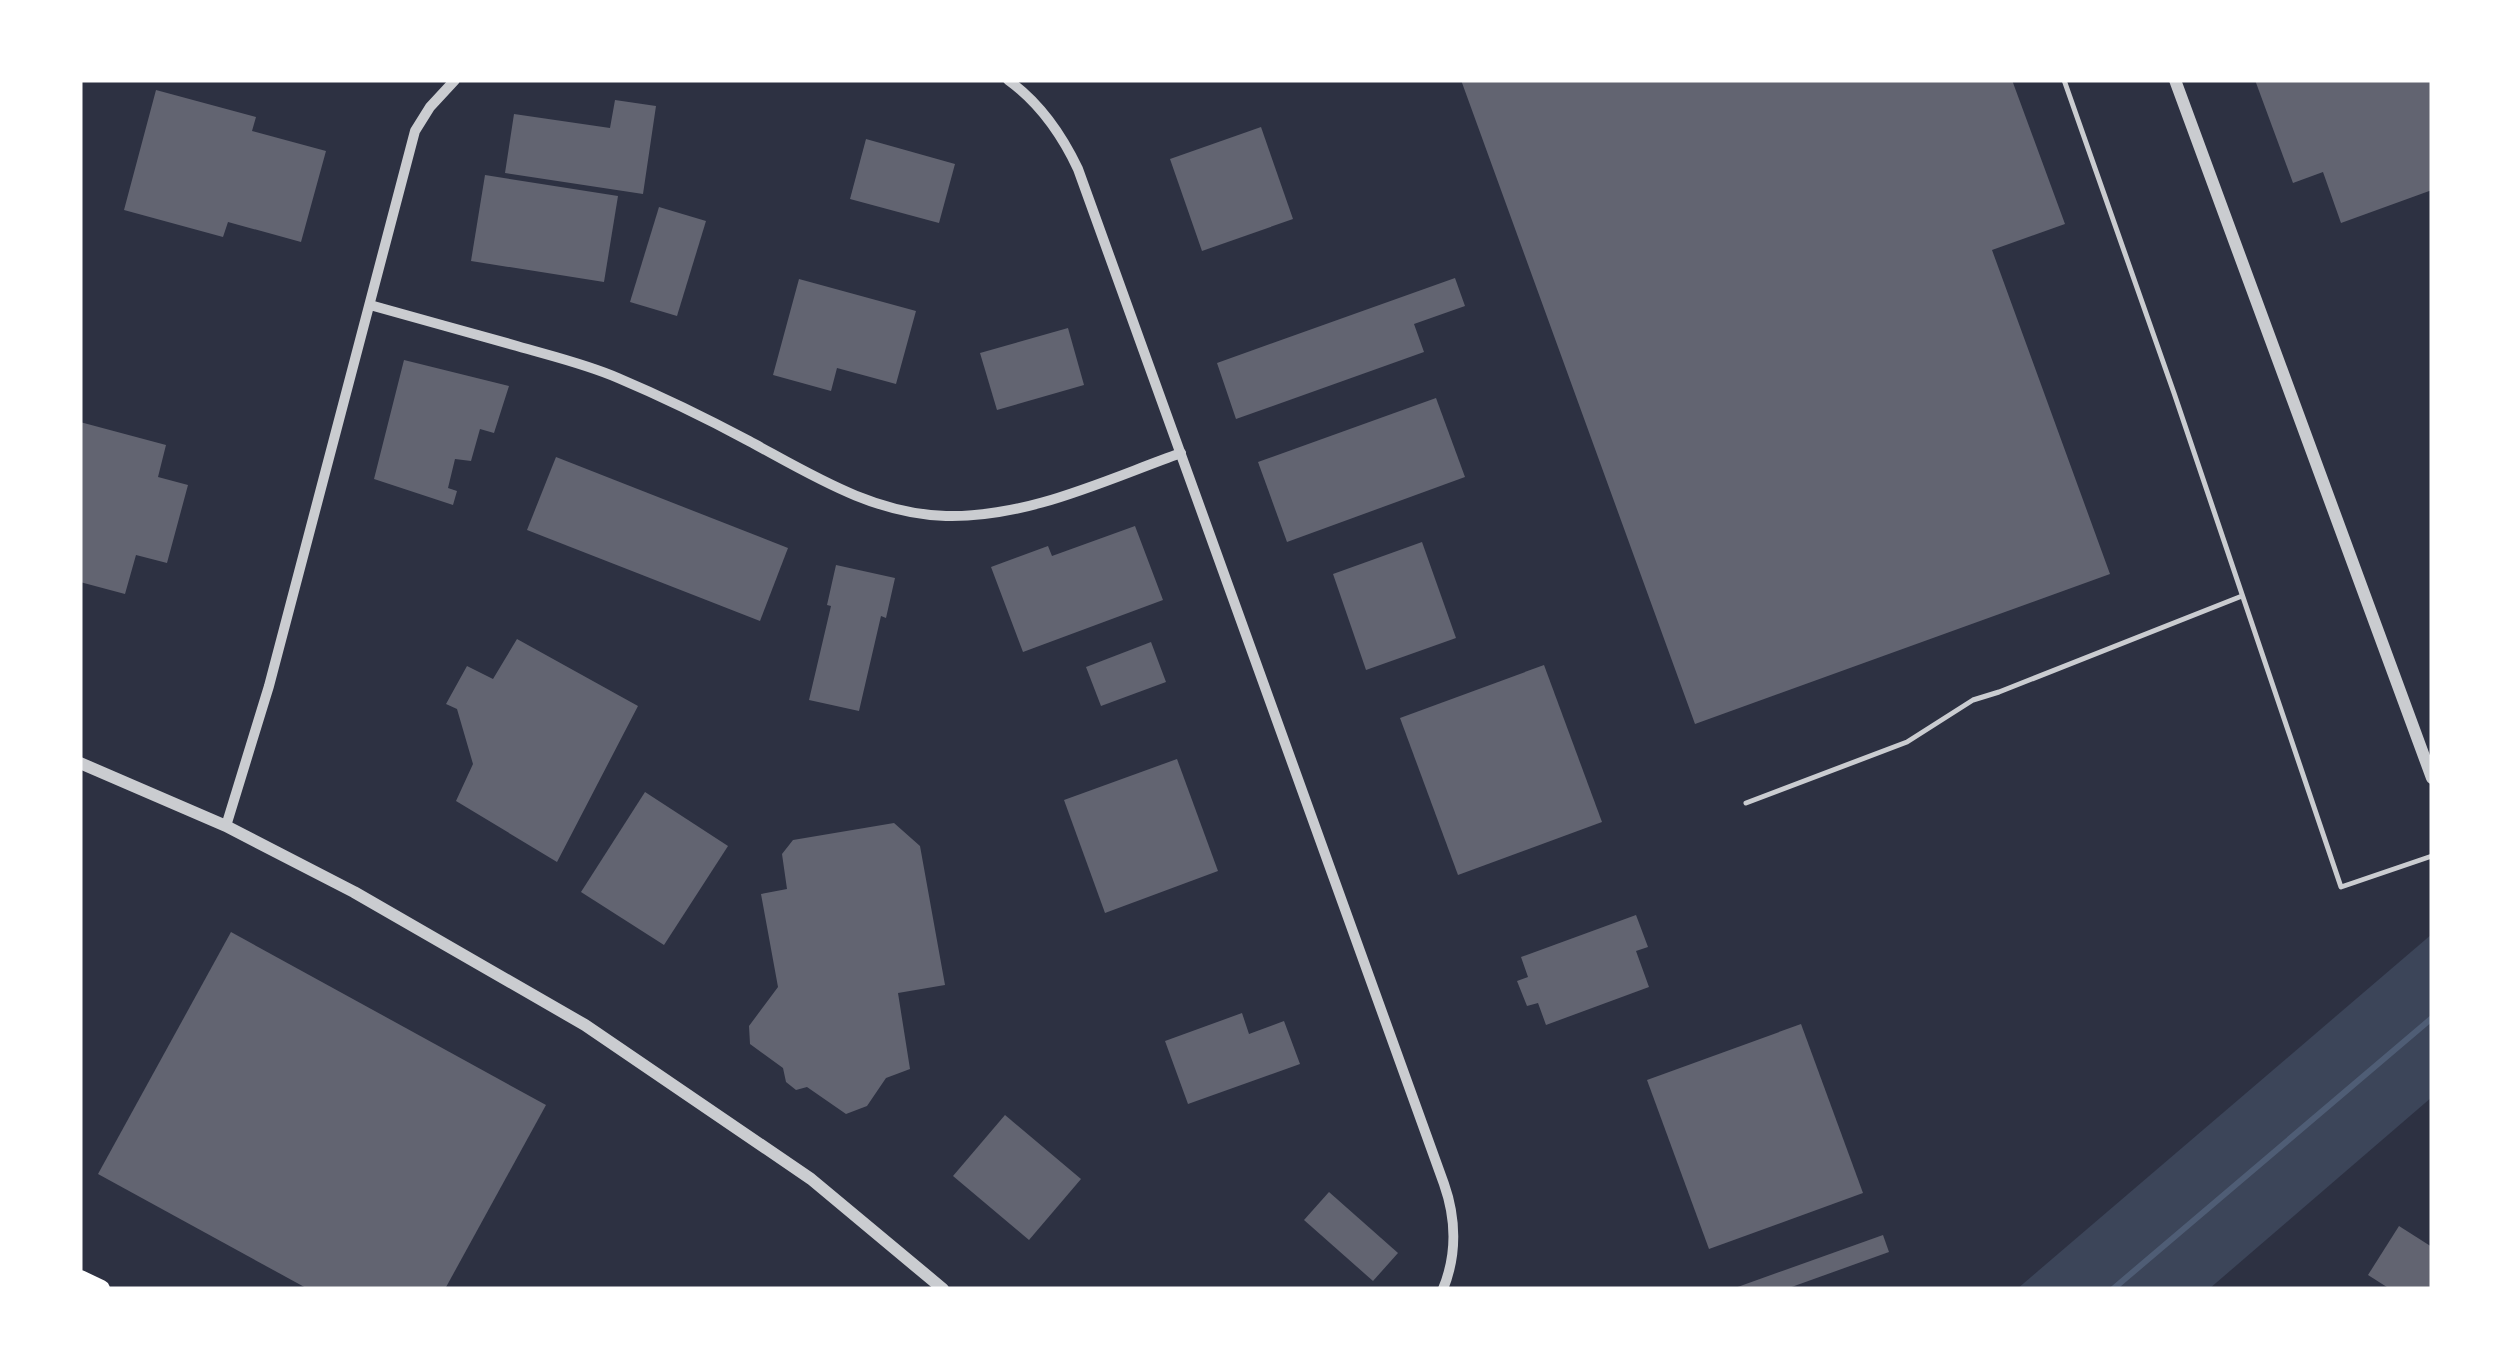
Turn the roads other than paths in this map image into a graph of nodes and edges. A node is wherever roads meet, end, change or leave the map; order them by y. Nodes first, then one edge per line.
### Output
1 (454, 80) edge
2 (1008, 80) edge
3 (2064, 80) edge
4 (2175, 80) edge
5 (370, 305) junction
6 (1180, 453) junction
7 (2242, 596) junction
8 (80, 763) edge
9 (2432, 778) edge
10 (1746, 803) dead end
11 (226, 826) junction
12 (2432, 856) edge
13 (80, 1279) edge
14 (100, 1289) edge
15 (943, 1289) edge
16 (1443, 1289) edge

1 - 5 street
2 - 6 street
3 - 7 lane
4 - 9 street
5 - 6 street
5 - 11 street
6 - 16 street
7 - 10 lane
7 - 12 lane
8 - 11 street
11 - 15 street
13 - 14 highway

